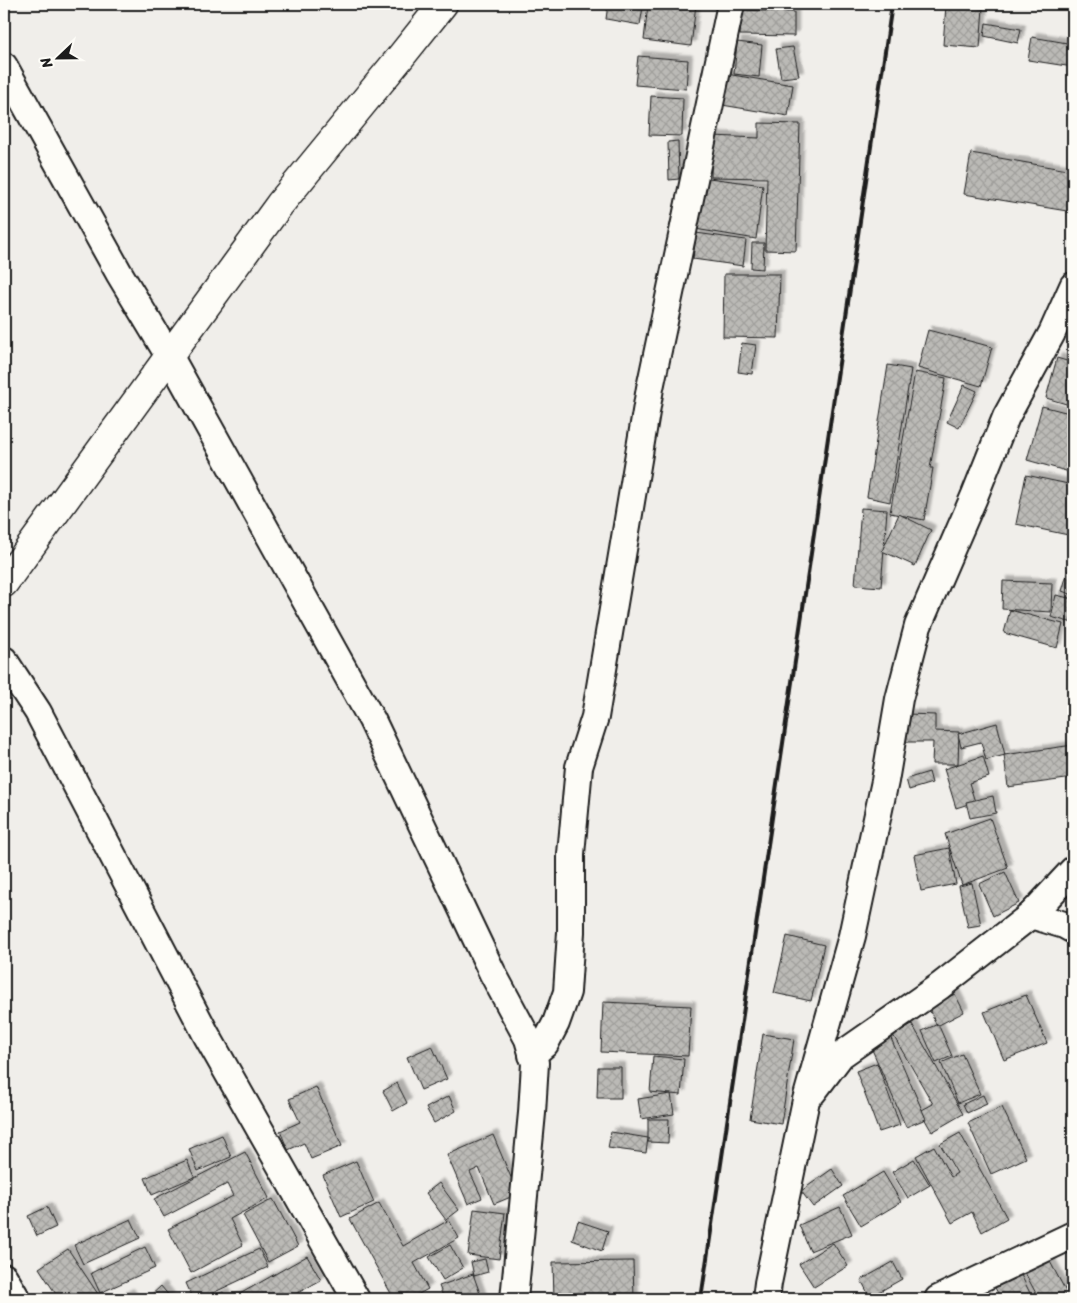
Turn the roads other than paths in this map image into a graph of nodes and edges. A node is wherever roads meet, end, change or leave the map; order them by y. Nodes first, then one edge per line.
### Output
1 (443, 4) edge
2 (731, 4) edge
3 (4, 66) edge
4 (1073, 286) edge
5 (168, 358) junction
6 (4, 583) edge
7 (4, 660) edge
8 (1073, 870) edge
9 (1031, 915) junction
10 (1073, 930) edge
11 (532, 1055) junction
12 (806, 1100) junction
13 (1073, 1235) edge
14 (4, 1277) edge
15 (17, 1299) edge
16 (356, 1299) edge
17 (514, 1299) edge
18 (766, 1299) edge
19 (938, 1299) edge

1 - 5 street
2 - 11 street
3 - 5 street
4 - 12 street
5 - 6 street
5 - 11 street
7 - 16 street
8 - 9 street
9 - 10 street
9 - 12 street
11 - 17 street
12 - 18 street
13 - 19 street
14 - 15 street

